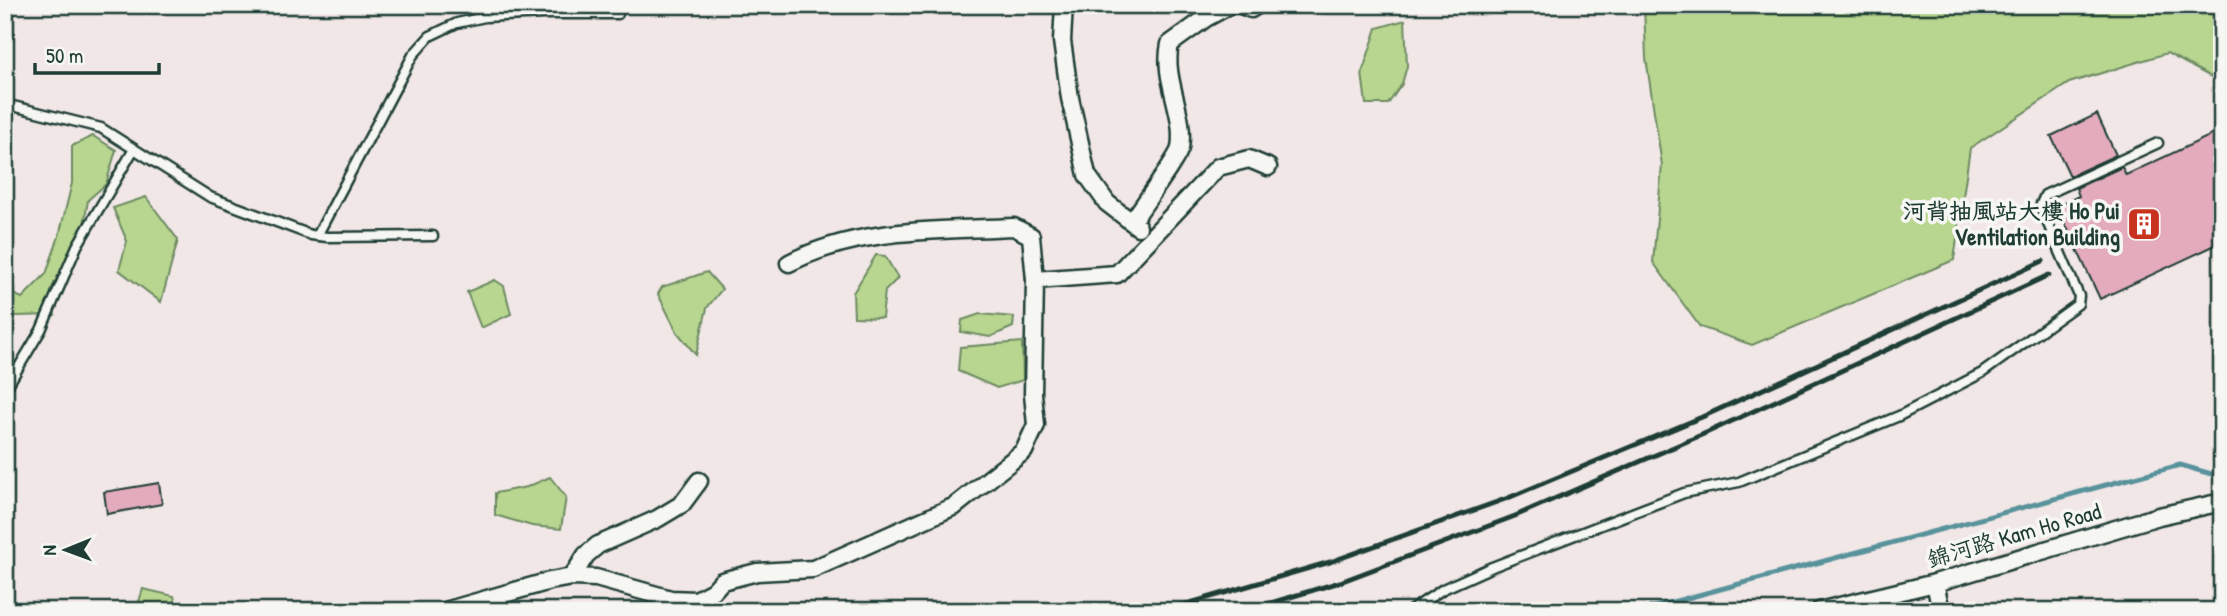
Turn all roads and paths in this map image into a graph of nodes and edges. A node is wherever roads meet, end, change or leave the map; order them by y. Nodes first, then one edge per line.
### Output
1 (1064, 5) edge
2 (1230, 5) edge
3 (1241, 5) edge
4 (1257, 5) edge
5 (618, 14) dead end
6 (5, 104) edge
7 (2158, 143) dead end
8 (134, 149) junction
9 (1268, 167) dead end
10 (1132, 222) junction
11 (317, 236) junction
12 (433, 236) dead end
13 (1151, 237) junction
14 (789, 263) dead end
15 (1035, 280) junction
16 (5, 390) edge
17 (699, 481) dead end
18 (2222, 502) edge
19 (572, 577) junction
20 (1935, 583) junction
21 (445, 611) edge
22 (1410, 611) edge
23 (1819, 611) edge
24 (1941, 611) edge

1 - 10 street
2 - 10 street
3 - 4 street
5 - 11 lane
6 - 8 lane
7 - 22 lane
8 - 11 lane
8 - 16 lane
9 - 13 street
10 - 13 street
11 - 12 lane
13 - 15 street
14 - 15 street
15 - 19 street
17 - 19 street
18 - 20 street, 錦河路 Kam Ho Road
19 - 21 street
20 - 23 street, 錦河路 Kam Ho Road
20 - 24 street

